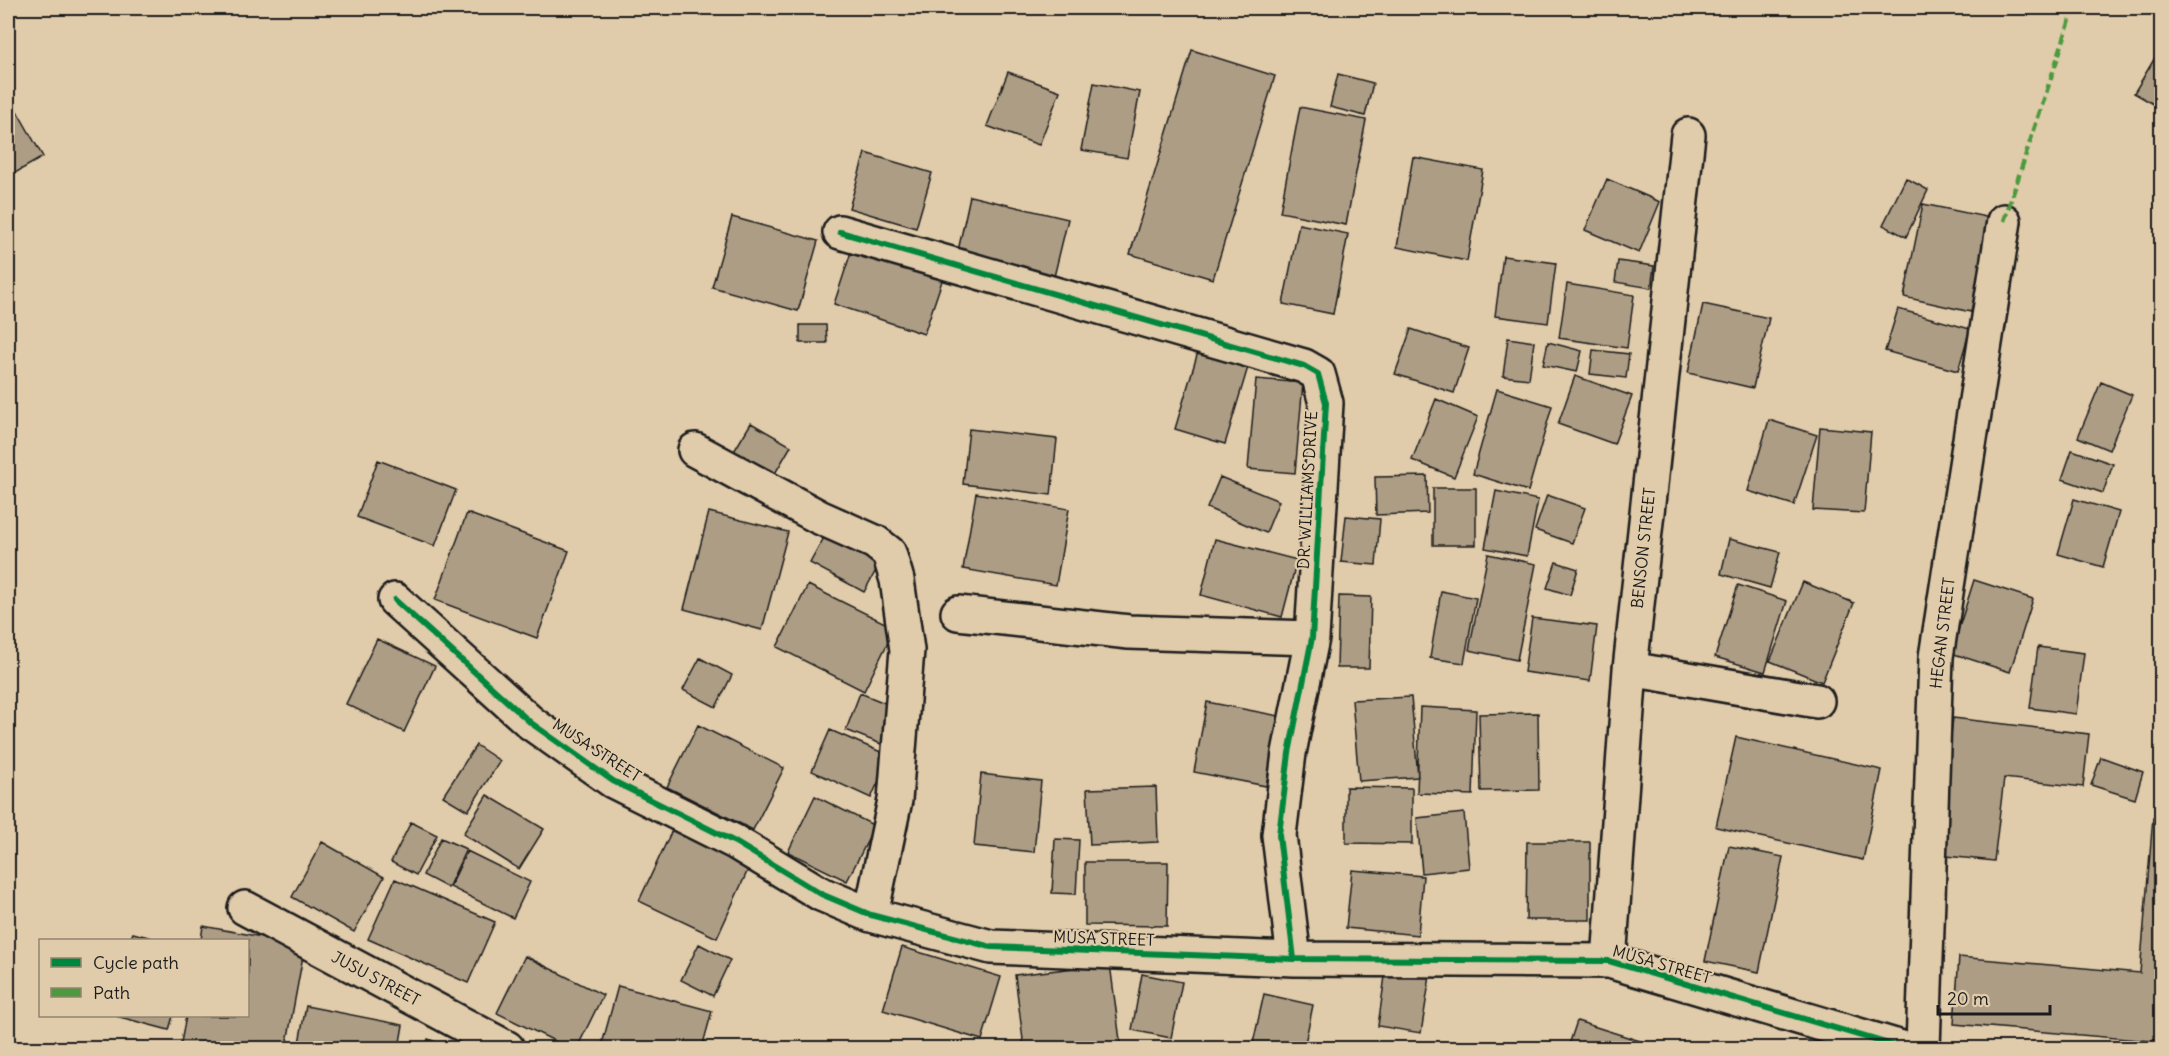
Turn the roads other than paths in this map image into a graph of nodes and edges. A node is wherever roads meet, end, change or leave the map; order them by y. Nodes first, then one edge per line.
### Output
1 (1688, 135) dead end
2 (2004, 221) dead end
3 (840, 232) dead end
4 (696, 450) dead end
5 (395, 600) dead end
6 (958, 613) dead end
7 (1312, 638) junction
8 (1630, 669) junction
9 (1817, 701) dead end
10 (244, 908) dead end
11 (872, 915) junction
12 (1294, 959) junction
13 (1609, 961) junction
14 (507, 1048) edge
15 (1902, 1048) edge
16 (1923, 1048) edge

1 - 8 street, BENSON STREET
2 - 16 street, HEGAN STREET
3 - 7 street, DR. WILLIAMS DRIVE
4 - 11 street
5 - 11 street, MUSA STREET
6 - 7 street
7 - 12 street, DR. WILLIAMS DRIVE
8 - 9 street
8 - 13 street, BENSON STREET
10 - 14 street, JUSU STREET
11 - 12 street, MUSA STREET
12 - 13 street, MUSA STREET
13 - 15 street, MUSA STREET

